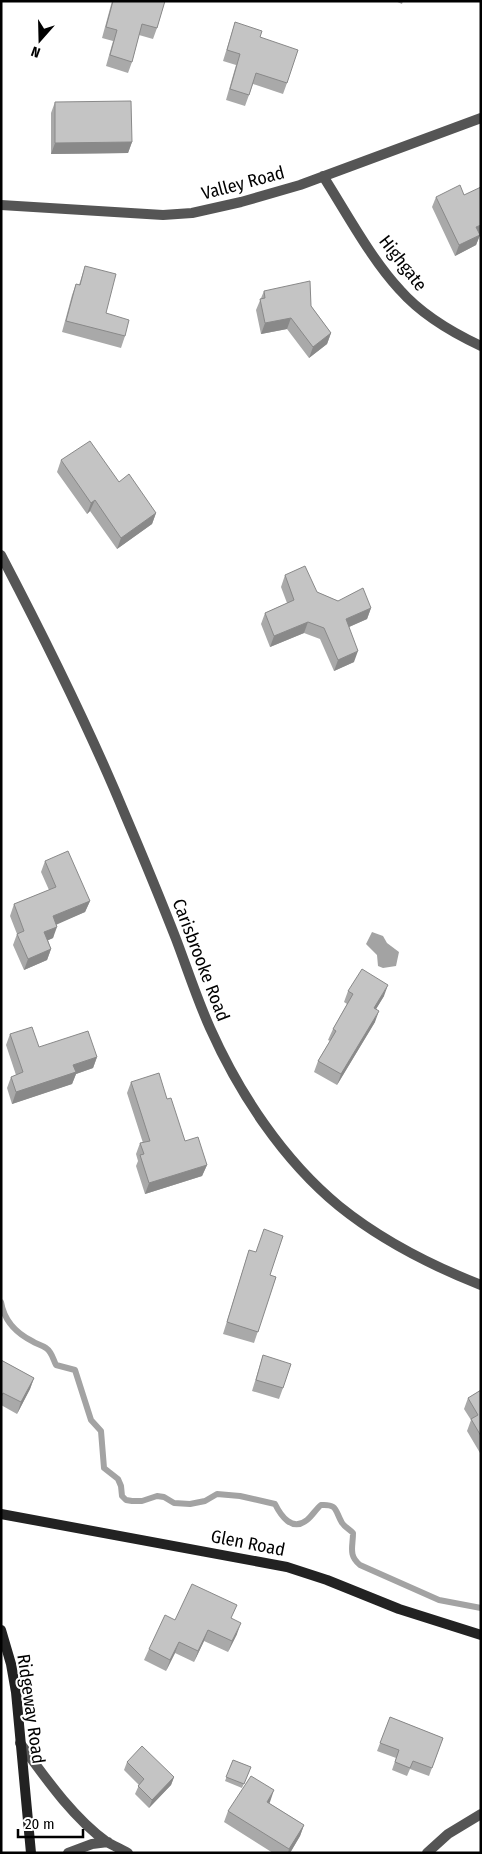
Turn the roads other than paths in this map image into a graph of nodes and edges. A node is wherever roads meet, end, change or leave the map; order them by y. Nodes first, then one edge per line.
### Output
1 (481, 118) edge
2 (323, 176) junction
3 (1, 205) edge
4 (481, 346) edge
5 (1, 555) edge
6 (481, 1285) edge
7 (1, 1514) edge
8 (1, 1630) edge
9 (481, 1635) edge
10 (20, 1743) junction
11 (481, 1814) edge
12 (108, 1842) junction
13 (31, 1853) edge
14 (68, 1853) edge
15 (128, 1853) edge
16 (426, 1853) edge

1 - 2 street, Valley Road
2 - 3 street, Valley Road
2 - 4 street, Highgate
5 - 6 street, Carisbrooke Road
7 - 9 street, Glen Road
8 - 10 street, Ridgeway Road
10 - 12 street
10 - 13 street, Ridgeway Road
11 - 16 street
12 - 14 street
12 - 15 street

